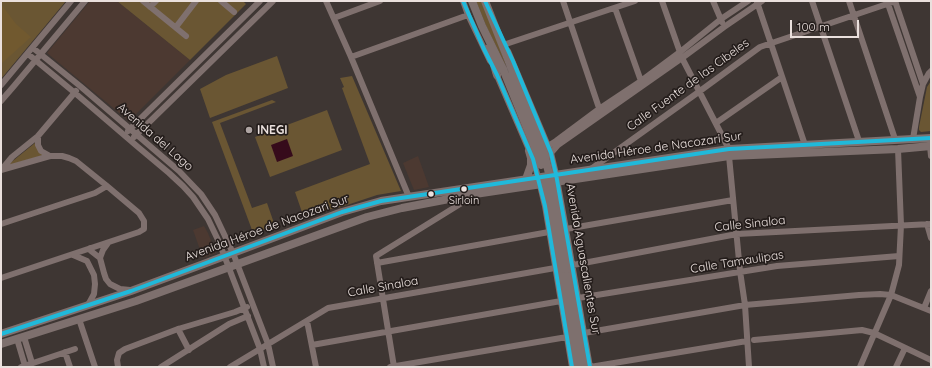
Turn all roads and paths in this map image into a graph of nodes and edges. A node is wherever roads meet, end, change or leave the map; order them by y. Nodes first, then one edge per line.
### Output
1 (71, 1) edge
2 (85, 1) edge
3 (143, 1) edge
4 (156, 1) edge
5 (196, 1) edge
6 (221, 1) edge
7 (260, 1) edge
8 (273, 1) edge
9 (326, 1) edge
10 (380, 1) edge
11 (463, 1) edge
12 (472, 1) edge
13 (485, 1) edge
14 (563, 1) edge
15 (635, 1) edge
16 (662, 1) edge
17 (713, 1) edge
18 (748, 1) edge
19 (812, 1) edge
20 (849, 1) edge
21 (896, 1) edge
22 (759, 2) edge
23 (888, 2) edge
24 (150, 7) junction
25 (615, 8) junction
26 (234, 12) dead end
27 (468, 15) junction
28 (854, 15) junction
29 (334, 18) junction
30 (721, 20) junction
31 (570, 23) junction
32 (495, 24) junction
33 (482, 26) junction
34 (724, 26) junction
35 (176, 27) junction
36 (820, 27) junction
37 (186, 36) dead end
38 (770, 43) junction
39 (506, 44) junction
40 (33, 48) junction
41 (28, 54) junction
42 (40, 55) junction
43 (681, 55) junction
44 (351, 57) junction
45 (36, 60) junction
46 (507, 68) junction
47 (931, 71) edge
48 (497, 75) junction
49 (782, 77) junction
50 (641, 81) junction
51 (924, 84) junction
52 (1, 86) edge
53 (80, 86) junction
54 (700, 91) junction
55 (75, 93) junction
56 (920, 97) junction
57 (1, 101) edge
58 (600, 112) junction
59 (716, 123) junction
60 (130, 129) junction
61 (136, 134) junction
62 (124, 135) junction
63 (38, 136) junction
64 (895, 139) junction
65 (913, 139) junction
66 (130, 141) junction
67 (858, 141) junction
68 (931, 143) edge
69 (805, 145) junction
70 (548, 146) junction
71 (898, 149) junction
72 (530, 151) junction
73 (551, 153) junction
74 (729, 153) junction
75 (50, 156) junction
76 (931, 156) edge
77 (533, 159) junction
78 (2, 169) edge
79 (590, 169) junction
80 (557, 178) junction
81 (526, 179) junction
82 (539, 181) junction
83 (107, 186) junction
84 (560, 192) junction
85 (475, 194) junction
86 (409, 197) junction
87 (543, 197) junction
88 (733, 200) junction
89 (1, 224) edge
90 (929, 224) edge
91 (901, 225) junction
92 (566, 229) junction
93 (549, 232) junction
94 (737, 234) junction
95 (931, 238) edge
96 (109, 242) junction
97 (90, 250) junction
98 (74, 255) junction
99 (229, 255) junction
100 (899, 256) junction
101 (100, 258) junction
102 (87, 261) junction
103 (377, 262) junction
104 (233, 265) junction
105 (564, 268) junction
106 (740, 272) junction
107 (1, 278) edge
108 (106, 279) junction
109 (557, 279) junction
110 (576, 283) junction
111 (95, 284) junction
112 (131, 290) junction
113 (931, 291) edge
114 (891, 295) junction
115 (383, 298) junction
116 (578, 298) junction
117 (561, 301) junction
118 (88, 305) junction
119 (253, 305) junction
120 (745, 305) junction
121 (245, 308) junction
122 (924, 308) junction
123 (572, 310) junction
124 (931, 312) edge
125 (224, 315) junction
126 (248, 316) junction
127 (79, 319) junction
128 (307, 321) junction
129 (229, 324) junction
130 (178, 329) junction
131 (388, 331) junction
132 (584, 333) junction
133 (1, 334) edge
134 (874, 334) junction
135 (567, 337) junction
136 (20, 338) junction
137 (751, 340) junction
138 (1, 344) edge
139 (268, 344) junction
140 (312, 345) junction
141 (905, 348) junction
142 (76, 349) dead end
143 (260, 349) junction
144 (189, 350) junction
145 (65, 352) junction
146 (579, 357) junction
147 (931, 360) edge
148 (32, 363) junction
149 (23, 366) edge
150 (70, 367) edge
151 (95, 367) edge
152 (118, 367) edge
153 (161, 367) edge
154 (230, 367) edge
155 (264, 367) edge
156 (273, 367) edge
157 (316, 367) edge
158 (393, 367) edge
159 (572, 367) edge
160 (577, 367) edge
161 (584, 367) edge
162 (590, 367) edge
163 (749, 367) edge
164 (860, 367) edge
165 (896, 367) edge

1 - 40 street
2 - 42 street
3 - 24 street
4 - 24 street
5 - 35 street
6 - 26 street
7 - 60 street
8 - 61 street
9 - 29 street
10 - 29 street
11 - 27 street, Avenida Aguascalientes Sur
12 - 33 main road, Avenida Aguascalientes Sur
13 - 32 main road, Avenida Aguascalientes Sur
14 - 31 street
15 - 25 street
16 - 43 street
17 - 30 street
18 - 30 street
19 - 36 street
20 - 28 street
21 - 23 street, Calle Fuente de las Cibeles
21 - 51 street
22 - 34 street
22 - 38 street
23 - 28 street, Calle Fuente de las Cibeles
23 - 56 street
24 - 35 street
25 - 31 street
25 - 50 street
27 - 44 street
27 - 48 street, Avenida Aguascalientes Sur
28 - 36 street, Calle Fuente de las Cibeles
28 - 64 street
29 - 44 street
30 - 34 street
30 - 43 street
31 - 39 street
31 - 58 street
32 - 39 street, Avenida Aguascalientes Sur
32 - 46 main road, Avenida Aguascalientes Sur
33 - 46 main road, Avenida Aguascalientes Sur
33 - 48 main road
34 - 43 street
35 - 37 street
36 - 38 street, Calle Fuente de las Cibeles
36 - 67 street
38 - 49 street
38 - 54 street, Calle Fuente de las Cibeles
39 - 70 street, Avenida Aguascalientes Sur
40 - 41 street
40 - 42 street, Avenida del Lago
41 - 45 street, Avenida del Lago
41 - 52 street
42 - 45 street
42 - 53 street, Avenida del Lago
43 - 50 street
43 - 54 street
43 - 58 street
44 - 86 street
45 - 55 street, Avenida del Lago
45 - 57 street
46 - 105 main road, Avenida Aguascalientes Sur, bridge
47 - 51 street
48 - 72 street, Avenida Aguascalientes Sur
49 - 59 street
49 - 69 street
50 - 58 street
51 - 56 street
53 - 55 street
53 - 60 street, Avenida del Lago
54 - 59 street
54 - 79 street, Calle Fuente de las Cibeles
55 - 62 street, Avenida del Lago
55 - 63 street
56 - 65 street
58 - 70 street
58 - 73 street
59 - 74 street
60 - 61 street, Avenida del Lago
60 - 62 street
61 - 66 street
61 - 99 street, Avenida del Lago
62 - 66 street, Avenida del Lago
63 - 75 street
63 - 78 street
64 - 65 main road, Avenida Héroe de Nacozari Sur
64 - 67 main road, Avenida Héroe de Nacozari Sur
65 - 68 main road, Avenida Héroe de Nacozari Sur
66 - 99 street, Avenida del Lago
67 - 69 main road, Avenida Héroe de Nacozari Sur
68 - 71 main road, Avenida Héroe de Nacozari Sur
68 - 76 street
69 - 74 main road, Avenida Héroe de Nacozari Sur
70 - 73 street, Avenida Aguascalientes Sur
71 - 74 main road, Avenida Héroe de Nacozari Sur
71 - 91 street
72 - 77 street, Avenida Aguascalientes Sur
72 - 81 main road
73 - 77 street
73 - 80 street, Avenida Aguascalientes Sur
74 - 79 main road, Avenida Héroe de Nacozari Sur
74 - 80 main road, Avenida Héroe de Nacozari Sur
74 - 88 street
75 - 78 street
75 - 83 street
77 - 82 street, Avenida Aguascalientes Sur
79 - 80 main road, Avenida Héroe de Nacozari Sur
80 - 82 main road, Avenida Héroe de Nacozari Sur
80 - 84 street, Avenida Aguascalientes Sur
81 - 82 main road, Avenida Héroe de Nacozari Sur
81 - 86 main road, Avenida Héroe de Nacozari Sur
82 - 85 main road, Avenida Héroe de Nacozari Sur
82 - 87 street, Avenida Aguascalientes Sur
83 - 89 street
83 - 96 street
84 - 87 street
84 - 92 street, Avenida Aguascalientes Sur
85 - 103 street
85 - 104 main road, Avenida Héroe de Nacozari Sur
86 - 99 main road, Avenida Héroe de Nacozari Sur
87 - 93 street, Avenida Aguascalientes Sur
88 - 92 street
88 - 94 street
90 - 91 street, Calle Sinaloa
90 - 95 street
91 - 94 street, Calle Sinaloa
91 - 100 street
92 - 105 street, Avenida Aguascalientes Sur
93 - 103 street
93 - 105 street, Avenida Aguascalientes Sur
94 - 105 street, Calle Sinaloa
94 - 106 street
96 - 97 street
96 - 101 street
97 - 98 street
97 - 101 street
97 - 102 street
98 - 102 street
98 - 107 street
99 - 104 street, Avenida del Lago
99 - 112 main road, Avenida Héroe de Nacozari Sur
100 - 106 street, Calle Tamaulipas
100 - 114 street
101 - 108 street
102 - 111 street
103 - 115 street
104 - 119 street
104 - 121 street
104 - 127 main road, Avenida Héroe de Nacozari Sur
105 - 109 street, Avenida Aguascalientes Sur
105 - 110 street, Avenida Aguascalientes Sur
105 - 115 street, Calle Sinaloa
105 - 123 main road, Avenida Aguascalientes Sur
106 - 116 street, Calle Tamaulipas
106 - 120 street
108 - 111 street
108 - 112 street
109 - 117 street, Avenida Aguascalientes Sur
109 - 123 main road
110 - 116 street, Avenida Aguascalientes Sur
110 - 123 main road
111 - 118 street
112 - 118 main road, Avenida Héroe de Nacozari Sur
113 - 122 street
114 - 120 street
114 - 122 street
114 - 134 street
115 - 128 street, Calle Sinaloa
115 - 131 street
116 - 132 street, Avenida Aguascalientes Sur
117 - 131 street
117 - 135 street, Avenida Aguascalientes Sur
118 - 133 main road, Avenida Héroe de Nacozari Sur
119 - 121 street
119 - 139 street
120 - 132 street
120 - 137 street
121 - 125 street
121 - 126 street
122 - 124 street
123 - 146 main road, Avenida Aguascalientes Sur
125 - 129 street
125 - 130 street
126 - 129 street
126 - 143 street
127 - 136 main road, Avenida Héroe de Nacozari Sur
127 - 151 street
128 - 139 street, Calle Sinaloa
128 - 140 street
129 - 144 street
130 - 144 street
130 - 152 street
131 - 140 street
131 - 158 street
132 - 162 street, Avenida Aguascalientes Sur
134 - 137 street
134 - 141 street
134 - 164 street
135 - 158 street
135 - 159 street, Avenida Aguascalientes Sur
136 - 138 main road, Avenida Héroe de Nacozari Sur
136 - 148 street
136 - 149 street
137 - 162 street
137 - 163 street
139 - 143 street, Calle Sinaloa
139 - 156 street
140 - 157 street
141 - 147 street
141 - 165 street
142 - 145 street
143 - 154 street, Calle Sinaloa
143 - 155 street
144 - 153 street
145 - 148 street
145 - 150 street
146 - 160 main road, Avenida Aguascalientes Sur
146 - 161 main road, Avenida Aguascalientes Sur
148 - 149 street

